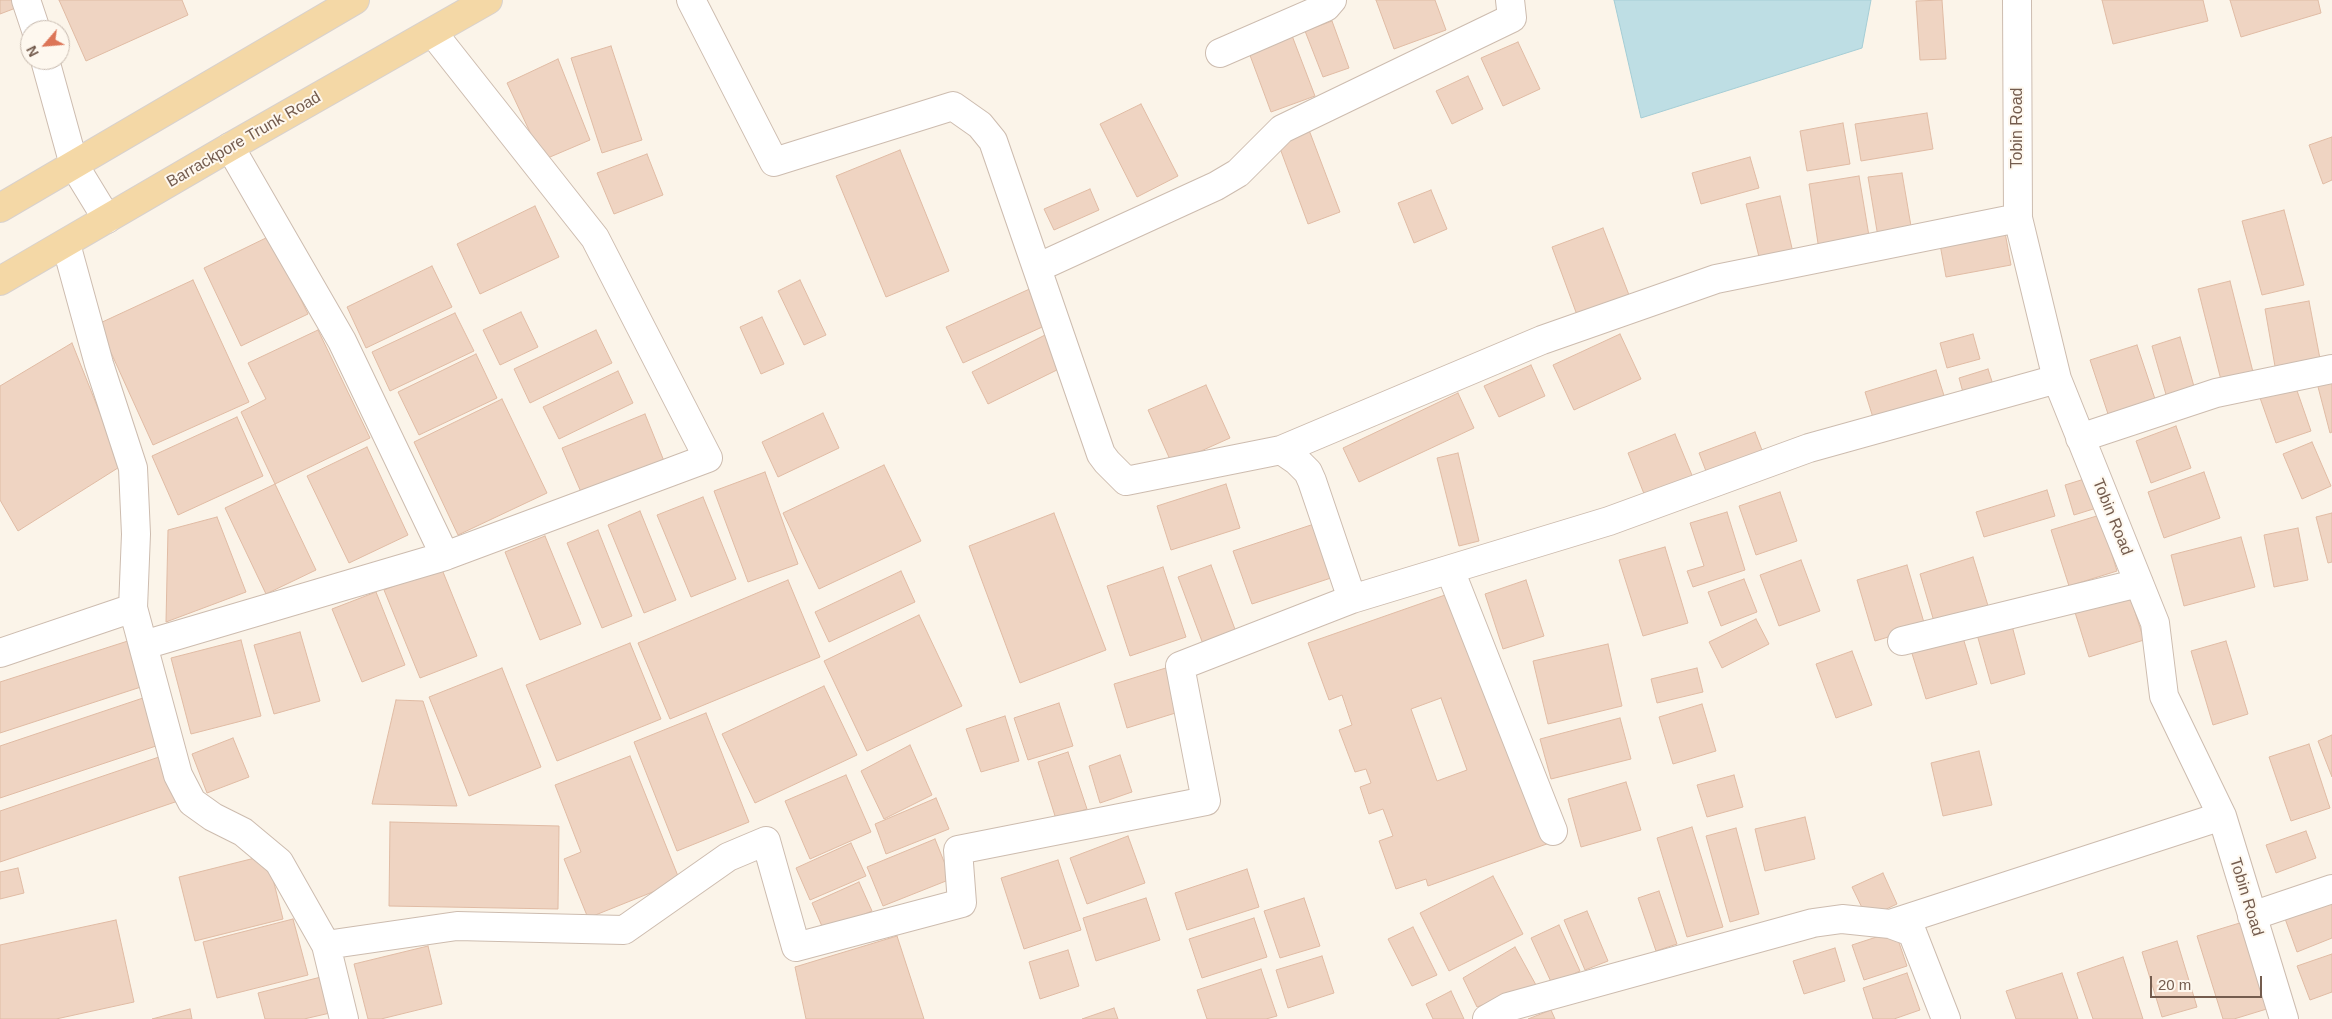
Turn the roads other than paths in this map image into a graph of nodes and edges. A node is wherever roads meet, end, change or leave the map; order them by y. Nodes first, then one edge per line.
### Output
1 (26, 0) edge
2 (355, 0) edge
3 (488, 0) edge
4 (691, 0) edge
5 (1332, 0) edge
6 (1510, 0) edge
7 (2017, 0) edge
8 (33, 20) edge
9 (433, 33) junction
10 (1220, 54) dead end
11 (48, 70) edge
12 (230, 147) junction
13 (74, 165) junction
14 (0, 208) edge
15 (2018, 218) junction
16 (107, 220) junction
17 (66, 244) junction
18 (1037, 268) junction
19 (0, 281) edge
20 (2332, 370) edge
21 (2056, 379) junction
22 (2080, 438) junction
23 (1281, 450) junction
24 (445, 556) junction
25 (1450, 570) junction
26 (2139, 583) junction
27 (1352, 600) junction
28 (133, 608) junction
29 (1902, 641) dead end
30 (144, 645) junction
31 (0, 653) edge
32 (2222, 816) junction
33 (1553, 831) dead end
34 (2332, 889) edge
35 (2252, 916) junction
36 (1890, 924) junction
37 (326, 944) junction
38 (344, 1019) edge
39 (1488, 1019) edge
40 (1946, 1019) edge
41 (2284, 1019) edge

1 - 8 street
2 - 13 main road
3 - 9 main road, Barrackpore Trunk Road
4 - 18 street
5 - 10 street
6 - 18 street
7 - 15 street, Tobin Road
9 - 12 main road, Barrackpore Trunk Road
9 - 24 street
11 - 13 street
12 - 16 main road, Barrackpore Trunk Road
12 - 24 street
13 - 14 main road
13 - 16 street
15 - 21 street, Tobin Road
15 - 23 street
16 - 17 main road, Barrackpore Trunk Road
17 - 19 main road, Barrackpore Trunk Road
17 - 28 street
18 - 23 street
20 - 22 street
21 - 22 street, Tobin Road
21 - 25 street
22 - 26 street, Tobin Road
23 - 27 street
24 - 30 street
25 - 27 street
25 - 33 street
26 - 29 street
26 - 32 street, Tobin Road
27 - 37 street
28 - 30 street
28 - 31 street
30 - 37 street
32 - 35 street, Tobin Road
32 - 36 street
34 - 35 street
35 - 41 street, Tobin Road
36 - 39 street
36 - 40 street
37 - 38 street

